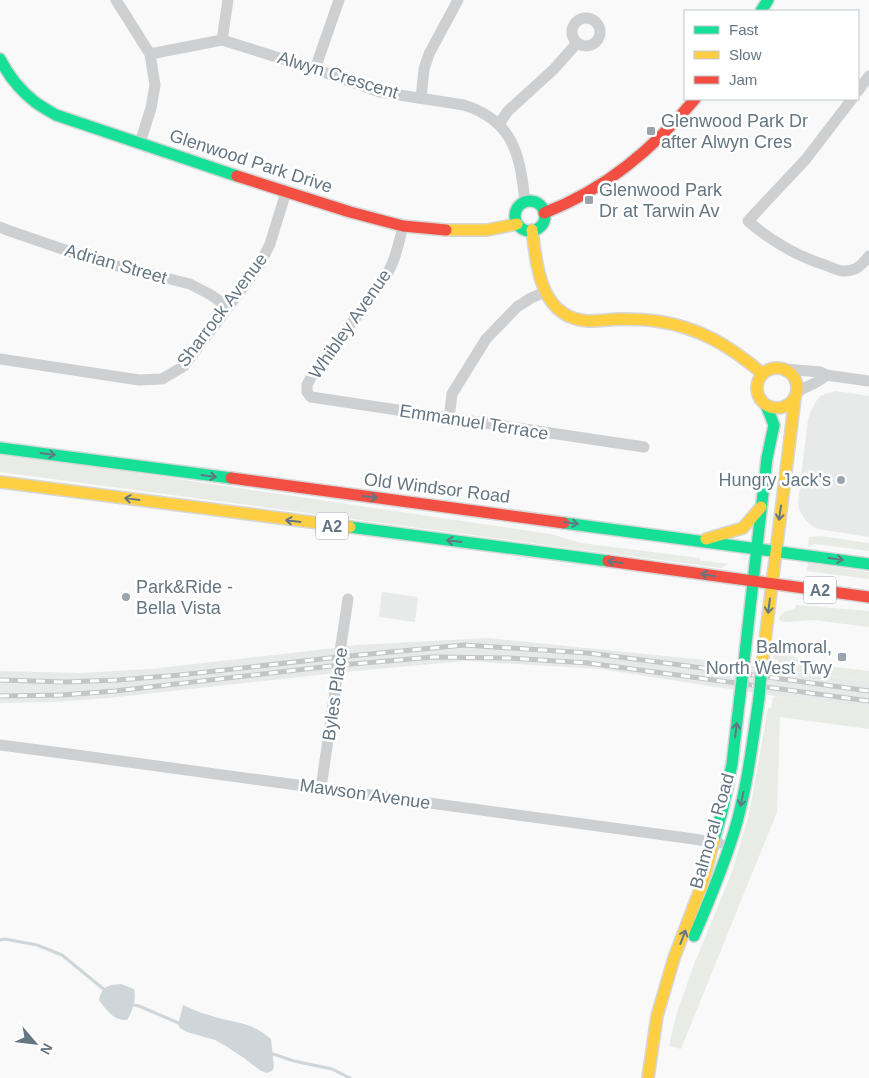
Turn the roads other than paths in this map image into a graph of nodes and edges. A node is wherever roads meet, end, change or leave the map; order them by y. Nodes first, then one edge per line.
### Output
1 (116, 0) edge
2 (228, 0) edge
3 (339, 0) edge
4 (458, 0) edge
5 (222, 40) junction
6 (577, 43) dead end
7 (150, 54) junction
8 (0, 59) edge
9 (315, 69) junction
10 (869, 76) edge
11 (859, 90) edge
12 (421, 98) junction
13 (695, 100) edge
14 (851, 100) edge
15 (499, 124) junction
16 (140, 143) junction
17 (286, 192) junction
18 (525, 202) junction
19 (544, 213) junction
20 (517, 224) junction
21 (403, 226) junction
22 (0, 227) edge
23 (532, 230) junction
24 (869, 256) edge
25 (545, 292) junction
26 (228, 307) junction
27 (0, 359) edge
28 (785, 370) junction
29 (763, 374) junction
30 (826, 375) junction
31 (869, 381) edge
32 (307, 392) joint
33 (796, 395) junction
34 (766, 405) junction
35 (449, 418) junction
36 (644, 447) dead end
37 (0, 448) edge
38 (0, 482) edge
39 (761, 507) junction
40 (701, 541) junction
41 (757, 549) junction
42 (775, 551) junction
43 (869, 564) edge
44 (753, 580) junction
45 (772, 583) junction
46 (869, 597) edge
47 (348, 599) dead end
48 (0, 745) edge
49 (321, 788) junction
50 (714, 842) junction
51 (730, 845) junction
52 (652, 1051) junction
53 (648, 1078) edge

1 - 7 street
2 - 5 street
3 - 9 street
4 - 12 street
5 - 7 street, Alwyn Crescent
5 - 9 street, Alwyn Crescent
6 - 15 street
7 - 16 street
8 - 16 main road, Glenwood Park Drive
9 - 12 street, Alwyn Crescent
10 - 11 street
12 - 15 street, Alwyn Crescent
13 - 19 main road
14 - 24 street
15 - 18 street, Alwyn Crescent
16 - 17 main road, Glenwood Park Drive
17 - 21 main road, Glenwood Park Drive
17 - 26 street, Sharrock Avenue
18 - 19 main road
18 - 20 main road
19 - 23 main road
20 - 21 main road, Glenwood Park Drive
20 - 23 main road
21 - 32 street, Whibley Avenue
22 - 26 street, Adrian Street
23 - 25 main road
25 - 29 main road
25 - 35 street
26 - 27 street, Sharrock Avenue
28 - 29 main road
28 - 30 street
28 - 33 main road
29 - 34 main road
30 - 31 street
30 - 33 street
32 - 35 street, Emmanuel Terrace
33 - 34 main road
33 -> 42 main road, Balmoral Road
34 - 39 main road, Balmoral Road
35 - 36 street, Emmanuel Terrace
37 -> 40 main road, Old Windsor Road / A2
44 -> 38 main road, A2
39 - 40 main road
39 - 41 main road, Balmoral Road
40 - 41 main road, Old Windsor Road / A2
41 - 42 main road, Old Windsor Road / A2
41 - 44 main road, Balmoral Road
42 -> 43 main road, Old Windsor Road / A2
42 - 45 main road, Balmoral Road
44 - 45 main road, A2
50 -> 44 main road, Balmoral Road, bridge
45 - 46 main road, A2
45 -> 51 main road, Balmoral Road, bridge
47 - 49 street, Byles Place, bridge
48 - 49 street, Mawson Avenue
49 - 50 street, Mawson Avenue
50 - 51 street, Mawson Avenue
52 -> 50 main road, Balmoral Road
51 - 52 main road, Balmoral Road
52 - 53 main road, Balmoral Road

